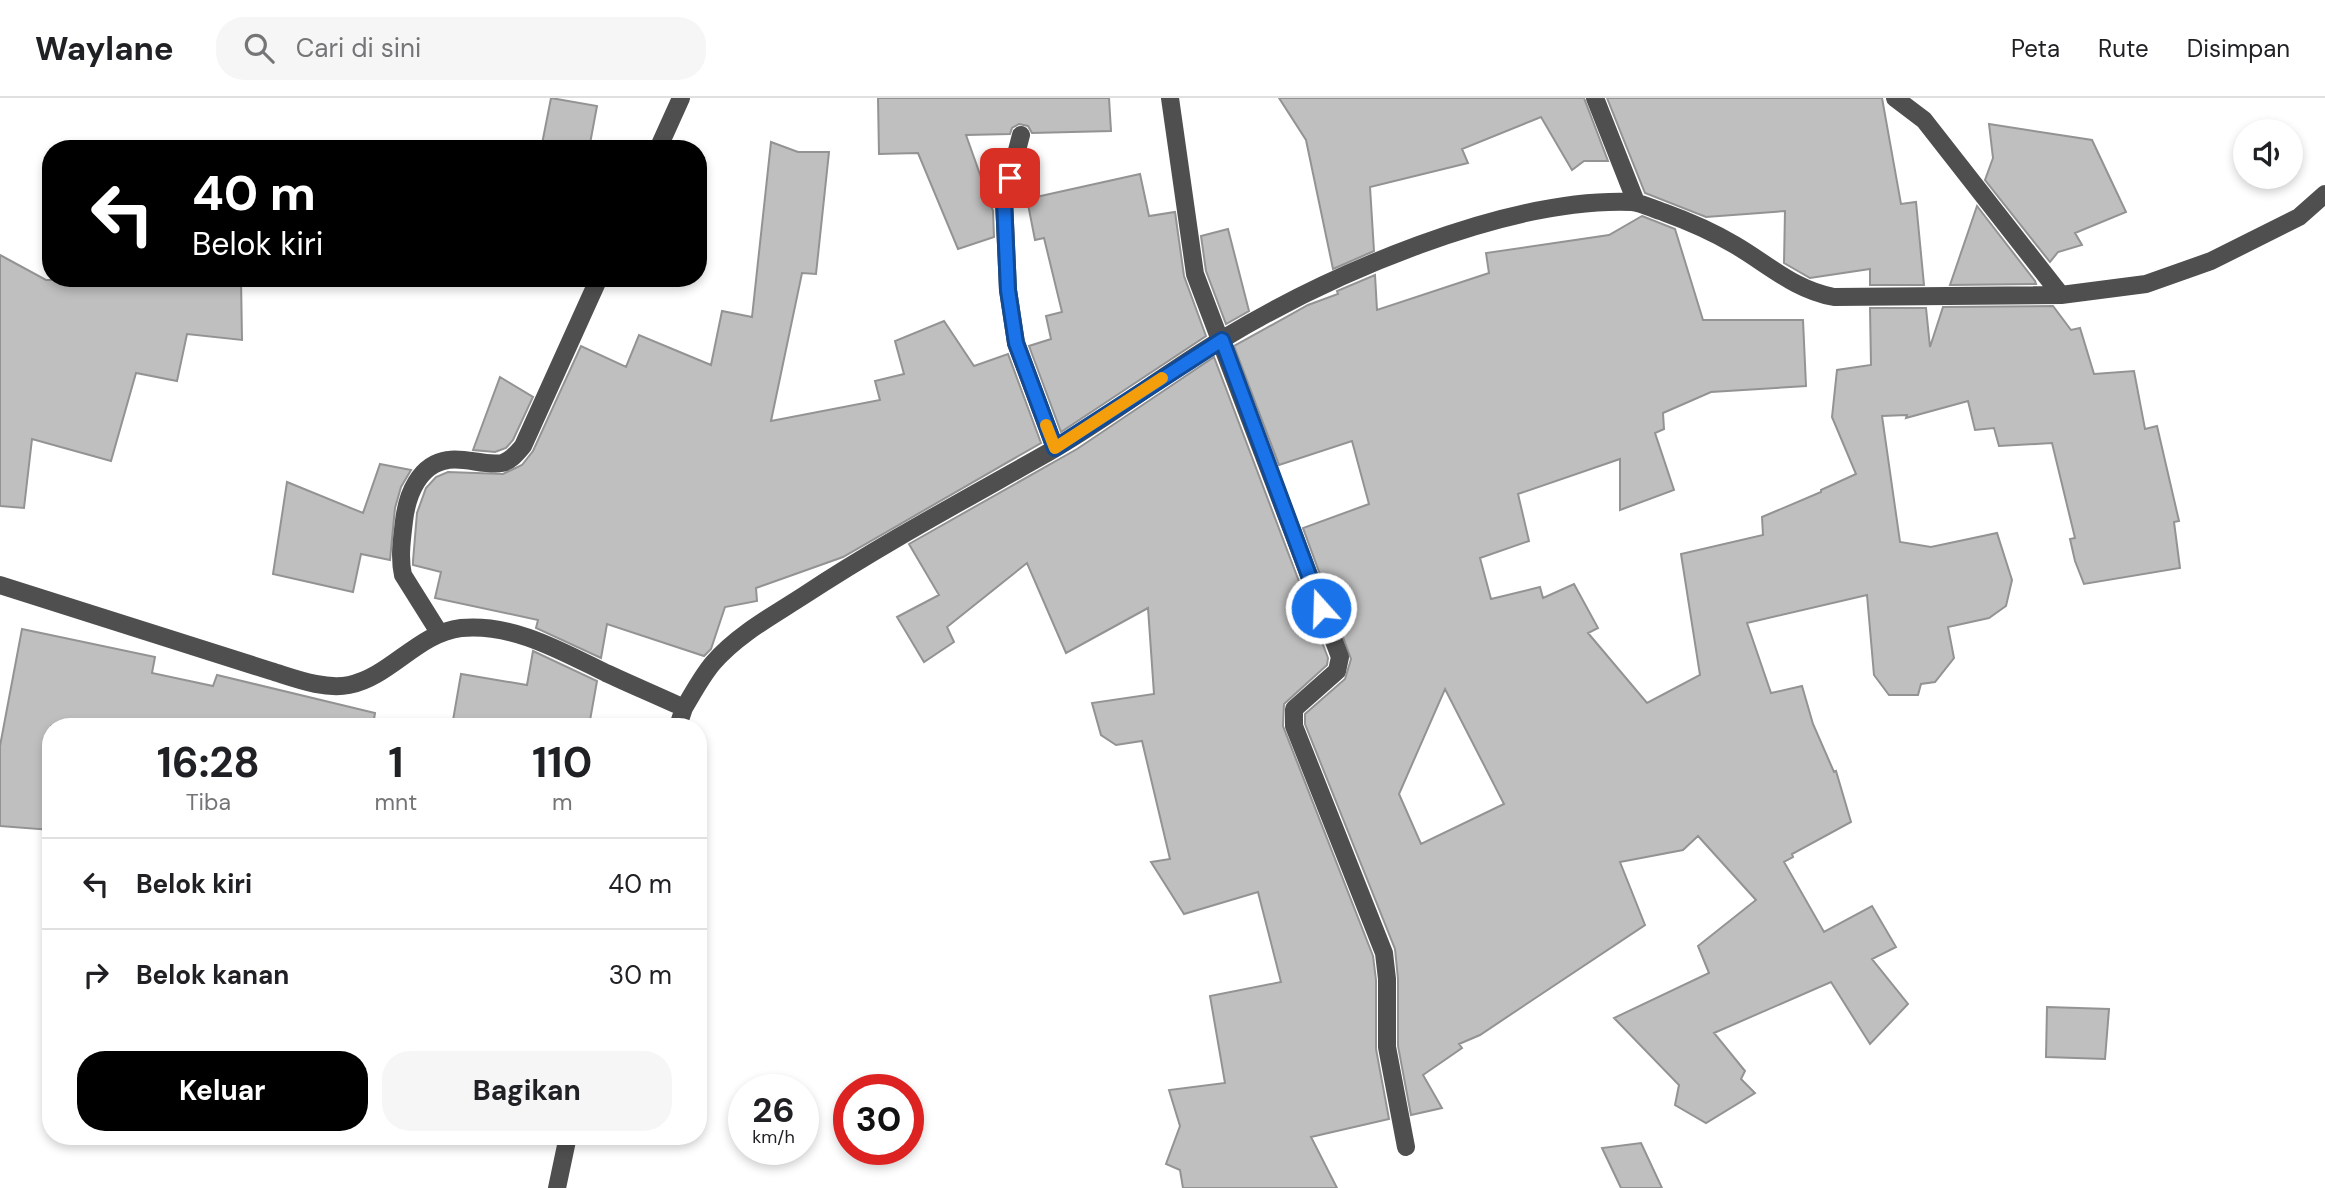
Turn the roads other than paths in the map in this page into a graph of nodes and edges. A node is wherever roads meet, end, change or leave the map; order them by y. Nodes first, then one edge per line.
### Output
1 (681, 98) edge
2 (1170, 98) edge
3 (1595, 98) edge
4 (1895, 98) edge
5 (1021, 135) dead end
6 (662, 140) edge
7 (2325, 194) edge
8 (1636, 202) junction
9 (595, 287) edge
10 (2061, 295) junction
11 (1222, 340) junction
12 (1055, 448) junction
13 (0, 585) edge
14 (440, 634) junction
15 (684, 708) junction
16 (681, 718) edge
17 (566, 1145) edge
18 (1406, 1147) dead end
19 (557, 1188) edge

1 - 6 street
2 - 11 street
3 - 8 street
4 - 10 street
5 - 12 street
7 - 10 street
8 - 10 street
8 - 11 street
9 - 14 street
11 - 12 street
11 - 18 street
12 - 15 street
13 - 14 street
14 - 15 street
15 - 16 street
17 - 19 street

